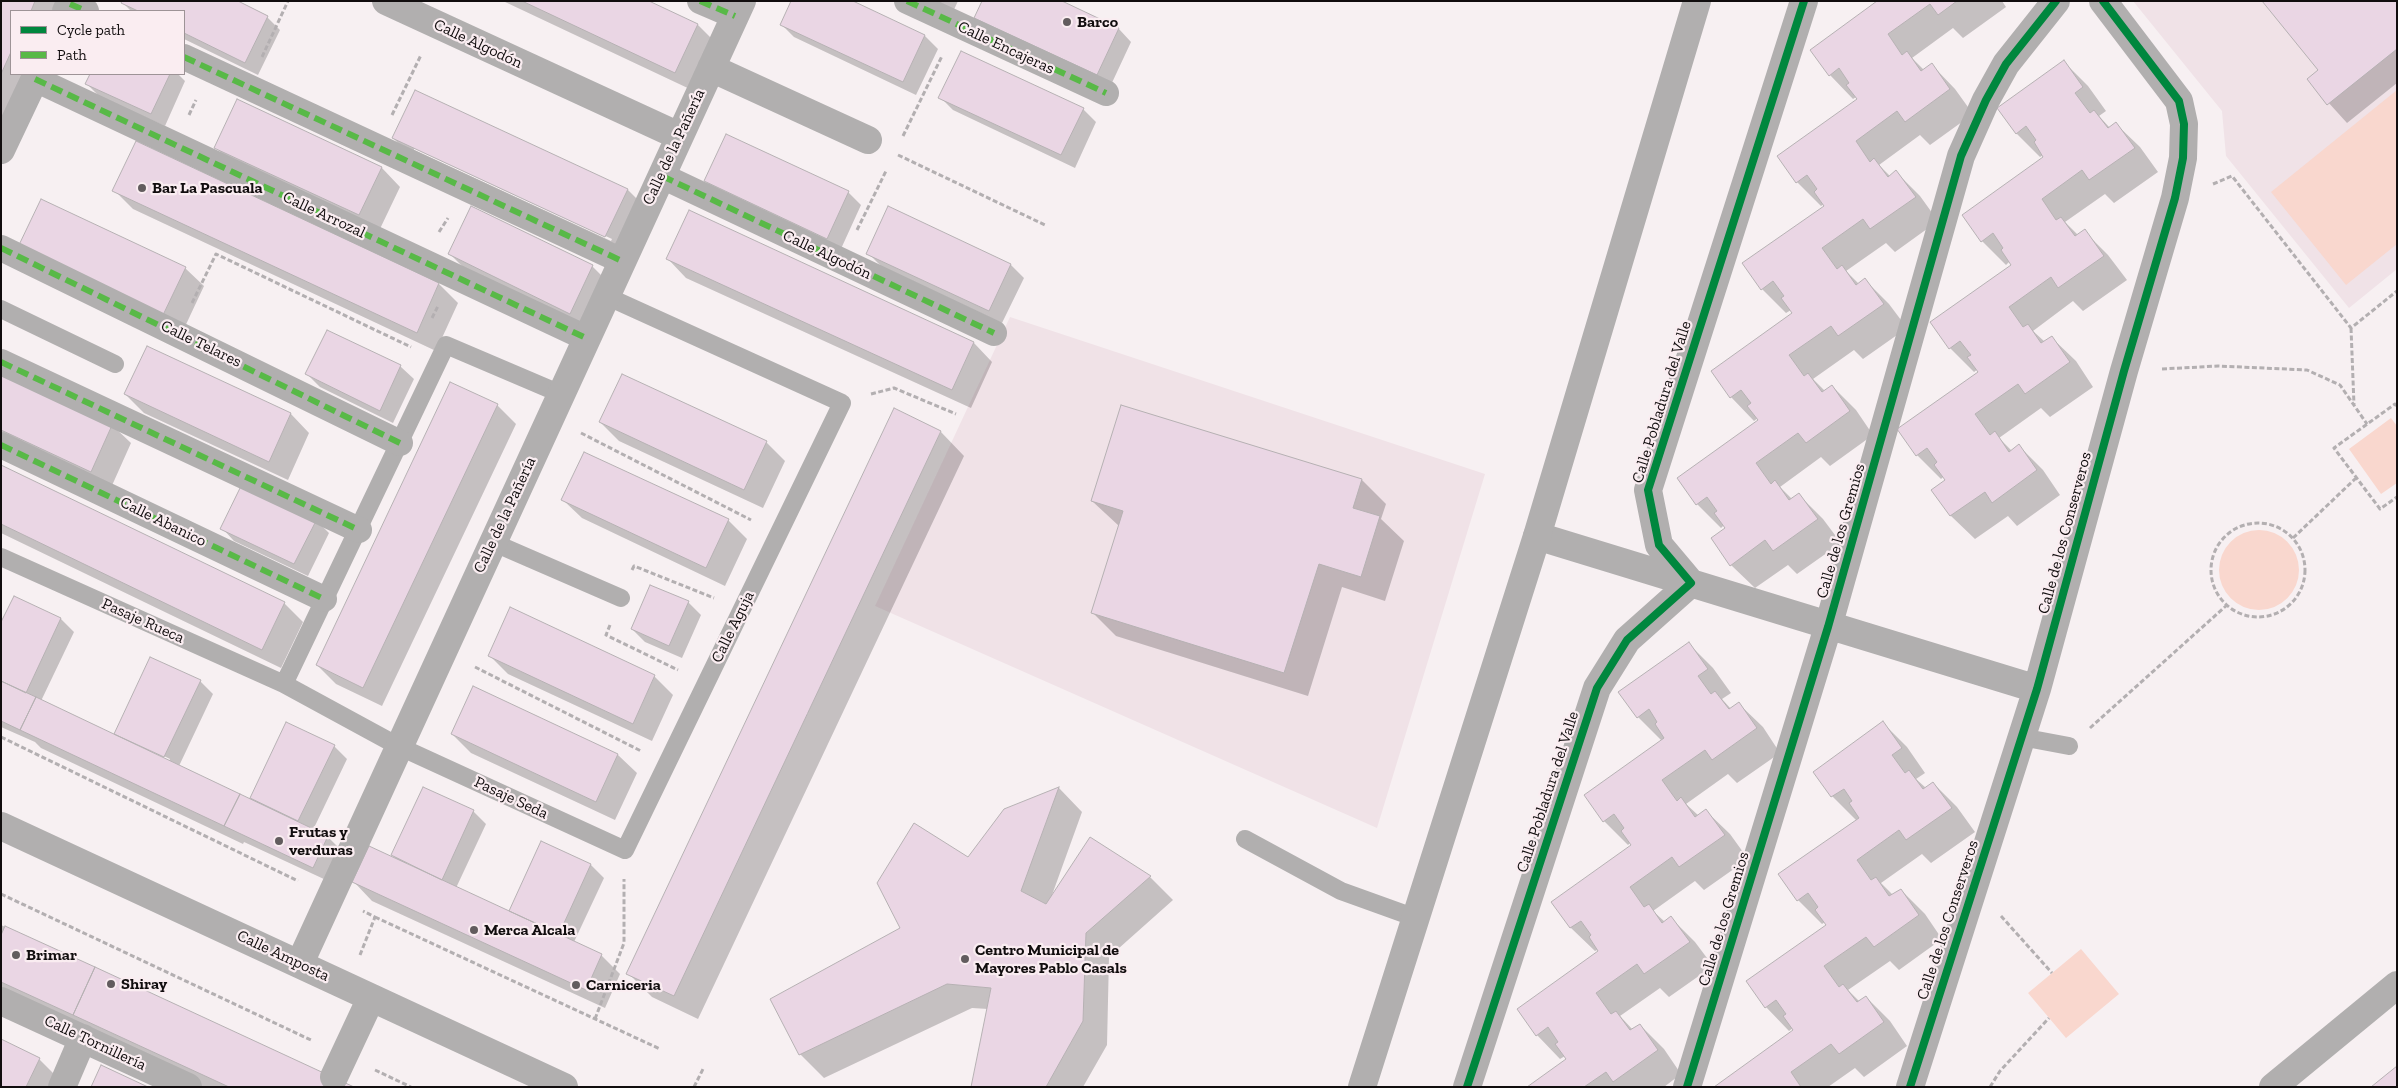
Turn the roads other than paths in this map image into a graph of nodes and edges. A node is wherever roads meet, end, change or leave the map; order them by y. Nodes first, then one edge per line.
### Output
1 (386, 1) edge
2 (700, 1) edge
3 (907, 1) edge
4 (1697, 1) edge
5 (1804, 1) edge
6 (2056, 1) edge
7 (2103, 1) edge
8 (738, 9) edge
9 (185, 57) edge
10 (711, 68) junction
11 (36, 76) edge
12 (1106, 93) dead end
13 (679, 136) junction
14 (868, 140) road end
15 (1, 150) edge
16 (662, 176) junction
17 (1, 248) edge
18 (622, 261) junction
19 (606, 296) junction
20 (1, 309) edge
21 (994, 333) dead end
22 (586, 338) junction
23 (1, 362) edge
24 (115, 364) dead end
25 (555, 406) junction
26 (400, 443) junction
27 (1, 445) edge
28 (358, 530) junction
29 (1537, 536) junction
30 (492, 542) junction
31 (1, 557) edge
32 (1691, 583) junction
33 (621, 598) road end
34 (324, 600) junction
35 (1828, 627) junction
36 (284, 684) junction
37 (2036, 689) junction
38 (2021, 737) junction
39 (398, 746) junction
40 (2069, 746) road end
41 (1, 826) edge
42 (1245, 839) dead end
43 (625, 850) joint
44 (1416, 918) junction
45 (300, 963) junction
46 (2397, 985) edge
47 (359, 992) junction
48 (1, 1000) edge
49 (83, 1038) junction
50 (334, 1077) dead end
51 (1911, 1086) edge
52 (62, 1087) edge
53 (188, 1087) edge
54 (564, 1087) edge
55 (1362, 1087) edge
56 (1467, 1087) edge
57 (1687, 1087) edge
58 (2273, 1087) edge

1 - 13 street, Calle Algodón
2 - 8 street
3 - 12 street, Calle Encajeras
4 - 29 street
5 - 32 street, Calle Pobladura del Valle
6 - 35 street, Calle de los Gremios
7 - 37 street, Calle de los Conserveros
8 - 10 street, Calle de la Pañería
9 - 18 street
10 - 13 street, Calle de la Pañería
10 - 14 street
11 - 15 street
11 - 22 street, Calle Arrozal
13 - 16 street, Calle de la Pañería
16 - 18 street, Calle de la Pañería
16 - 21 street, Calle Algodón
17 - 26 street, Calle Telares
18 - 19 street, Calle de la Pañería
19 - 22 street, Calle de la Pañería
19 - 43 lane, Calle Aguja
20 - 24 lane
22 - 25 street, Calle de la Pañería
23 - 28 street
25 - 26 lane
25 - 30 street, Calle de la Pañería
26 - 28 lane
27 - 34 street, Calle Abanico
28 - 34 lane
29 - 32 street
29 - 44 street
30 - 33 lane
30 - 39 street, Calle de la Pañería
31 - 36 lane, Pasaje Rueca
32 - 35 street
32 - 56 street, Calle Pobladura del Valle
34 - 36 lane
35 - 37 street
35 - 57 street, Calle de los Gremios
36 - 39 lane, Pasaje Rueca
37 - 38 street, Calle de los Conserveros
38 - 40 lane
38 - 51 street, Calle de los Conserveros
39 - 43 lane, Pasaje Seda
39 - 45 street, Calle de la Pañería
41 - 45 street, Calle Amposta
42 - 44 lane
44 - 55 street
45 - 47 street, Calle Amposta
46 - 58 street
47 - 50 street
47 - 54 street, Calle Amposta
48 - 49 street, Calle Tornillería
49 - 52 street
49 - 53 street, Calle Tornillería

